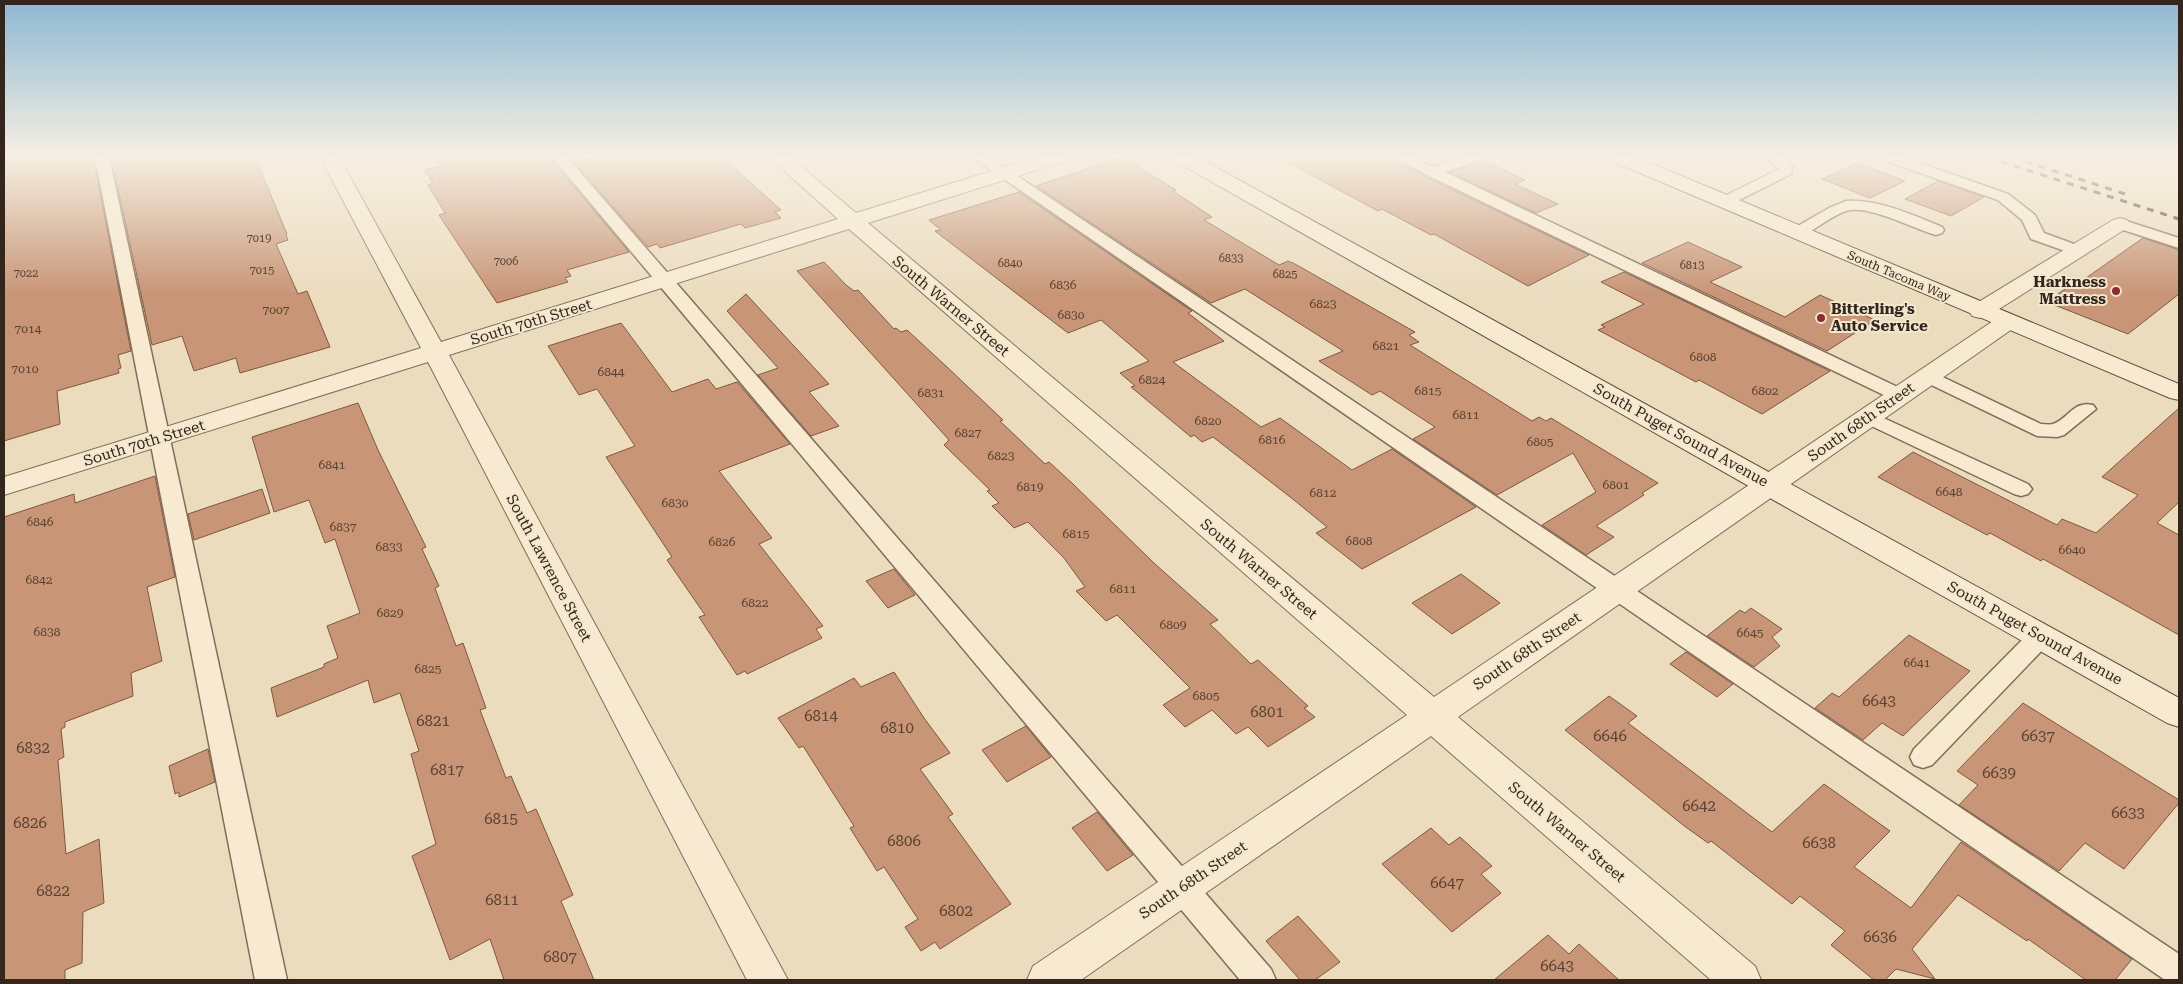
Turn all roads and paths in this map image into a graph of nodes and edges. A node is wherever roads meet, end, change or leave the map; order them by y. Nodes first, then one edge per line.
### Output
1 (111, 203) edge
2 (353, 203) edge
3 (598, 203) edge
4 (830, 203) edge
5 (912, 203) edge
6 (1047, 203) edge
7 (1263, 203) edge
8 (1497, 203) edge
9 (1726, 203) edge
10 (2010, 203) edge
11 (852, 222) junction
12 (2120, 224) joint
13 (1936, 230) dead end
14 (1798, 233) junction
15 (2179, 242) edge
16 (2079, 251) junction
17 (665, 280) junction
18 (1994, 316) junction
19 (435, 352) junction
20 (1928, 376) junction
21 (2179, 393) edge
22 (1899, 395) junction
23 (2086, 410) dead end
24 (1868, 417) junction
25 (160, 438) junction
26 (1770, 484) junction
27 (4, 486) edge
28 (2021, 490) dead end
29 (1616, 590) junction
30 (2041, 636) junction
31 (2179, 714) edge
32 (1432, 716) junction
33 (1923, 756) dead end
34 (1182, 888) junction
35 (2179, 972) edge
36 (271, 980) edge
37 (768, 980) edge
38 (1047, 980) edge
39 (1260, 980) edge
40 (1741, 980) edge

1 - 25 lane
2 - 19 street, South Lawrence Street
3 - 17 lane
4 - 11 street, South Warner Street
5 - 11 street, South 70th Street
6 - 29 lane
7 - 26 street, South Puget Sound Avenue
8 - 22 lane
9 - 14 street, South Tacoma Way
10 - 16 lane
11 - 17 street, South 70th Street
11 - 32 street, South Warner Street
12 - 15 lane
12 - 16 street, South 68th Street
13 - 14 lane
14 - 18 street, South Tacoma Way
16 - 18 street, South 68th Street
17 - 19 street, South 70th Street
17 - 34 lane
18 - 20 street, South 68th Street
18 - 21 street, South Tacoma Way
19 - 25 street, South 70th Street
19 - 37 street, South Lawrence Street
20 - 22 street, South 68th Street
20 - 23 lane
22 - 24 street, South 68th Street
24 - 26 street, South 68th Street
24 - 28 lane
25 - 27 street, South 70th Street
25 - 36 lane
26 - 29 street, South 68th Street
26 - 30 street, South Puget Sound Avenue
29 - 32 street, South 68th Street
29 - 35 lane
30 - 31 street, South Puget Sound Avenue
30 - 33 lane
32 - 34 street, South 68th Street
32 - 40 street, South Warner Street
34 - 38 street, South 68th Street
34 - 39 lane

